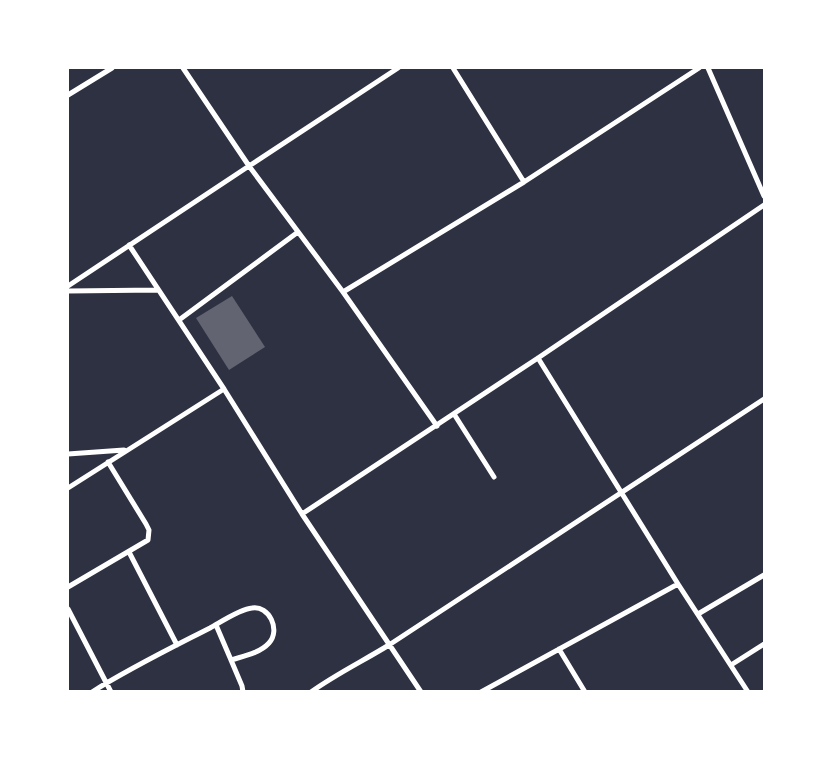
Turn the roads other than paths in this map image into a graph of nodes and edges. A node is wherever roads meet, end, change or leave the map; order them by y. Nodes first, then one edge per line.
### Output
1 (112, 68) edge
2 (183, 68) edge
3 (398, 68) edge
4 (454, 68) edge
5 (699, 68) edge
6 (708, 68) edge
7 (68, 95) edge
8 (249, 166) junction
9 (524, 182) junction
10 (764, 196) edge
11 (764, 205) edge
12 (298, 232) junction
13 (129, 245) junction
14 (68, 286) edge
15 (158, 290) junction
16 (68, 291) edge
17 (343, 292) junction
18 (179, 320) junction
19 (538, 358) junction
20 (224, 389) junction
21 (764, 399) edge
22 (454, 414) junction
23 (437, 426) junction
24 (127, 450) junction
25 (68, 454) edge
26 (108, 462) junction
27 (494, 477) dead end
28 (68, 488) edge
29 (622, 492) junction
30 (302, 514) junction
31 (129, 552) junction
32 (764, 575) edge
33 (678, 584) junction
34 (68, 587) edge
35 (68, 609) edge
36 (698, 614) junction
37 (216, 625) junction
38 (764, 644) edge
39 (177, 645) junction
40 (389, 645) junction
41 (559, 649) junction
42 (231, 660) junction
43 (731, 665) junction
44 (106, 683) junction
45 (92, 692) edge
46 (111, 692) edge
47 (243, 692) edge
48 (311, 692) edge
49 (421, 692) edge
50 (481, 692) edge
51 (585, 692) edge
52 (748, 692) edge

1 - 7 street
2 - 8 street
3 - 8 street
4 - 9 street
5 - 9 street
6 - 10 street
8 - 12 street
8 - 13 street
9 - 17 street
11 - 19 street
12 - 17 street
12 - 18 street
13 - 14 street
13 - 15 street
15 - 16 street
15 - 18 street
17 - 23 street
18 - 20 street
19 - 22 street
19 - 29 street
20 - 24 street
20 - 30 street
21 - 29 street
22 - 23 street
22 - 27 street
23 - 30 street
24 - 25 street
24 - 26 street
26 - 28 street
26 - 31 street
29 - 33 street
29 - 40 street
30 - 40 street
31 - 34 street
31 - 39 street
32 - 36 street
33 - 36 street
33 - 41 street
35 - 44 street
36 - 43 street
37 - 39 street
37 - 42 street
37 - 42 street
38 - 43 street
39 - 44 street
40 - 48 street
40 - 49 street
41 - 50 street
41 - 51 street
42 - 47 street
43 - 52 street
44 - 45 street
44 - 46 street

